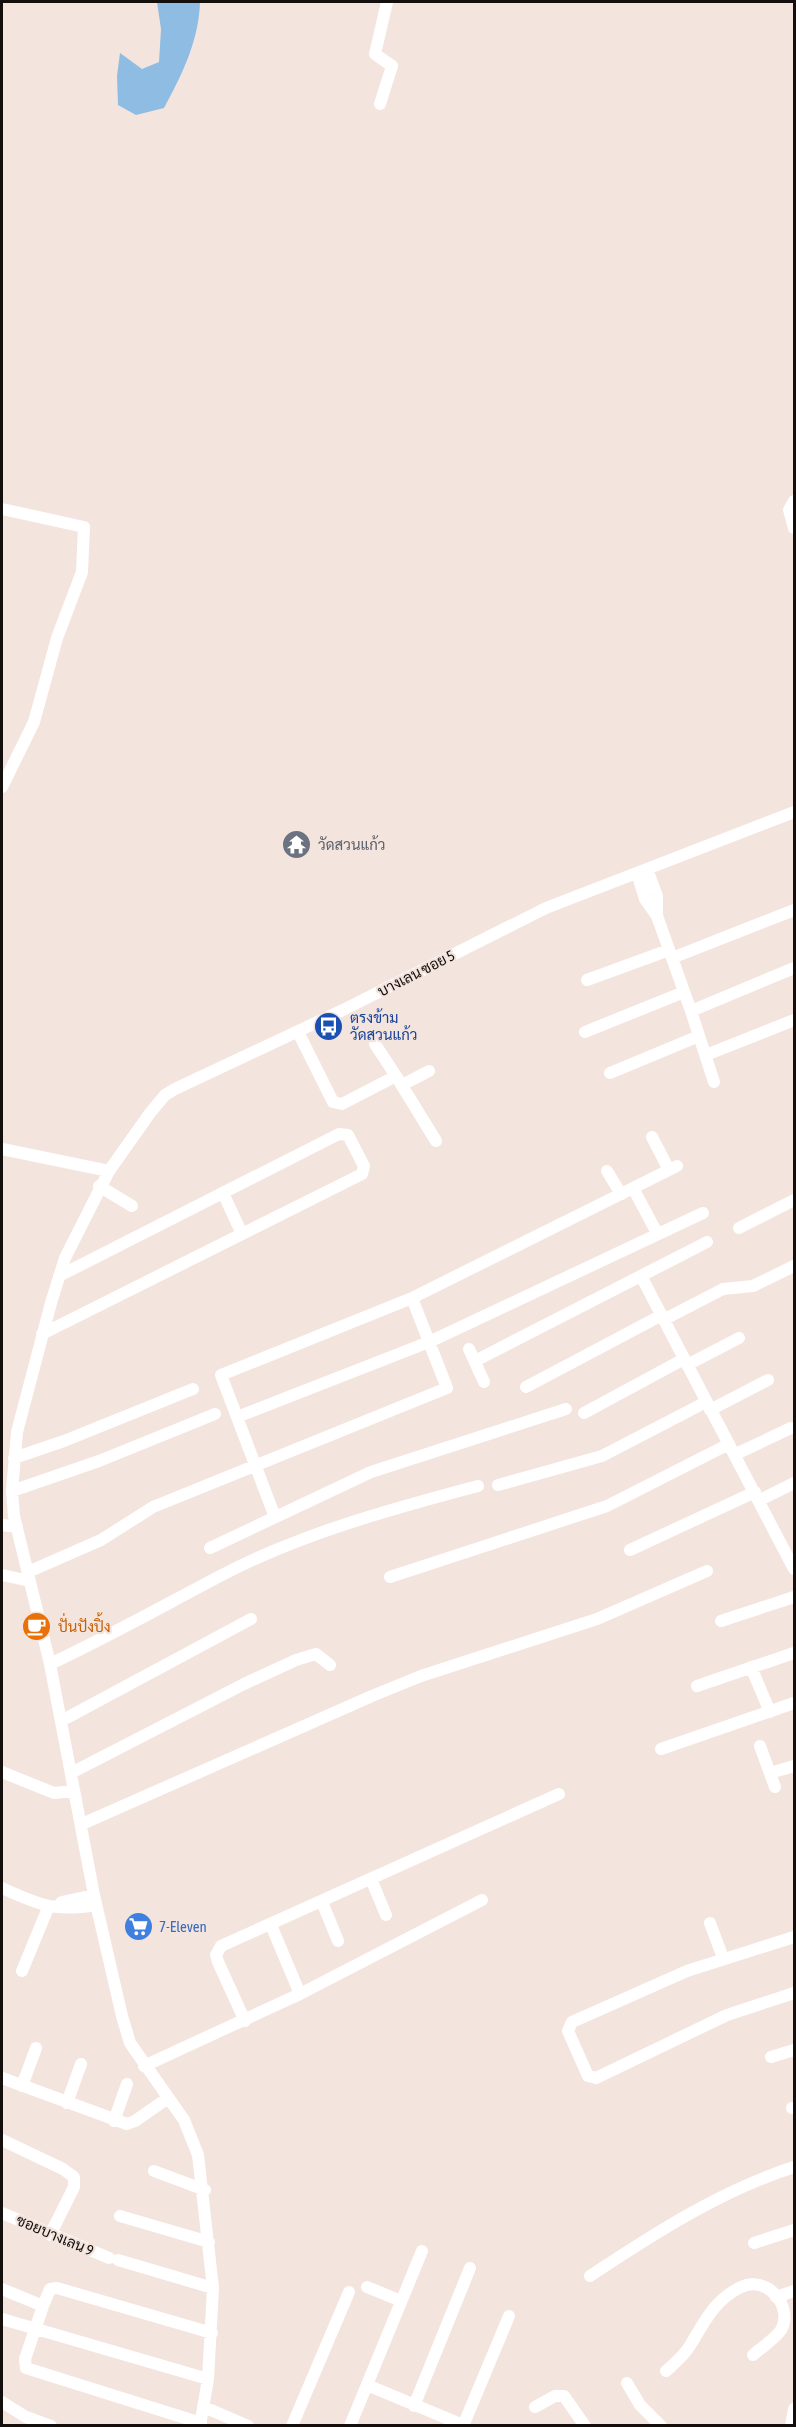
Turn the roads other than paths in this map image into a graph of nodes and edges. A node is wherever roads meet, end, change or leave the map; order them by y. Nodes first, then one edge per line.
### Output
1 (387, 2) edge
2 (380, 104) dead end
3 (795, 501) edge
4 (2, 509) edge
5 (795, 528) edge
6 (2, 787) edge
7 (795, 812) edge
8 (642, 871) junction
9 (795, 910) edge
10 (670, 954) junction
11 (795, 968) edge
12 (587, 980) dead end
13 (684, 992) junction
14 (691, 1011) junction
15 (795, 1020) edge
16 (298, 1032) junction
17 (585, 1032) dead end
18 (699, 1036) junction
19 (375, 1044) dead end
20 (706, 1055) junction
21 (429, 1071) dead end
22 (610, 1073) dead end
23 (399, 1080) junction
24 (714, 1082) dead end
25 (652, 1137) dead end
26 (436, 1141) dead end
27 (2, 1149) edge
28 (109, 1171) junction
29 (607, 1171) dead end
30 (99, 1186) junction
31 (627, 1191) junction
32 (223, 1192) junction
33 (795, 1200) edge
34 (132, 1206) dead end
35 (703, 1213) dead end
36 (739, 1228) dead end
37 (657, 1233) junction
38 (242, 1234) junction
39 (707, 1242) dead end
40 (795, 1266) edge
41 (59, 1276) junction
42 (641, 1276) junction
43 (412, 1298) junction
44 (663, 1317) junction
45 (42, 1334) junction
46 (739, 1338) dead end
47 (429, 1342) junction
48 (469, 1349) dead end
49 (474, 1361) junction
50 (686, 1362) junction
51 (768, 1380) dead end
52 (484, 1382) dead end
53 (526, 1388) dead end
54 (193, 1389) dead end
55 (708, 1406) junction
56 (566, 1409) dead end
57 (584, 1413) dead end
58 (215, 1414) dead end
59 (237, 1417) junction
60 (791, 1428) dead end
61 (732, 1449) junction
62 (14, 1458) junction
63 (256, 1465) junction
64 (795, 1483) edge
65 (498, 1485) dead end
66 (478, 1486) dead end
67 (12, 1491) junction
68 (758, 1496) junction
69 (275, 1517) junction
70 (2, 1525) edge
71 (17, 1527) junction
72 (210, 1548) dead end
73 (630, 1550) dead end
74 (794, 1565) edge
75 (707, 1571) dead end
76 (2, 1575) edge
77 (29, 1576) junction
78 (390, 1577) dead end
79 (795, 1597) edge
80 (251, 1619) dead end
81 (721, 1622) dead end
82 (795, 1653) edge
83 (50, 1664) junction
84 (330, 1665) dead end
85 (751, 1667) junction
86 (697, 1686) dead end
87 (795, 1703) edge
88 (770, 1712) junction
89 (61, 1721) junction
90 (760, 1746) dead end
91 (661, 1749) dead end
92 (795, 1766) edge
93 (2, 1772) edge
94 (71, 1773) junction
95 (770, 1773) junction
96 (775, 1787) dead end
97 (75, 1791) junction
98 (559, 1794) dead end
99 (82, 1824) junction
100 (370, 1880) junction
101 (2, 1888) edge
102 (95, 1900) junction
103 (482, 1900) dead end
104 (322, 1902) junction
105 (53, 1907) junction
106 (387, 1915) dead end
107 (710, 1923) dead end
108 (271, 1925) junction
109 (795, 1936) edge
110 (338, 1941) dead end
111 (723, 1958) junction
112 (22, 1971) dead end
113 (795, 1993) edge
114 (300, 1994) junction
115 (245, 2021) junction
116 (36, 2048) dead end
117 (795, 2050) edge
118 (771, 2057) dead end
119 (81, 2064) dead end
120 (144, 2066) junction
121 (2, 2078) edge
122 (127, 2084) dead end
123 (22, 2086) junction
124 (168, 2098) junction
125 (67, 2103) junction
126 (114, 2121) junction
127 (2, 2140) edge
128 (795, 2167) edge
129 (154, 2171) dead end
130 (204, 2190) junction
131 (2, 2212) edge
132 (120, 2216) dead end
133 (795, 2230) edge
134 (50, 2235) junction
135 (209, 2242) junction
136 (754, 2243) dead end
137 (422, 2251) dead end
138 (470, 2268) dead end
139 (590, 2276) dead end
140 (367, 2287) dead end
141 (213, 2288) junction
142 (2, 2289) edge
143 (795, 2291) edge
144 (348, 2292) dead end
145 (776, 2297) junction
146 (401, 2301) junction
147 (43, 2306) junction
148 (508, 2316) dead end
149 (2, 2319) edge
150 (34, 2329) junction
151 (212, 2333) junction
152 (753, 2355) dead end
153 (666, 2371) dead end
154 (208, 2379) junction
155 (627, 2383) dead end
156 (367, 2385) junction
157 (2, 2402) edge
158 (414, 2406) junction
159 (204, 2407) junction
160 (536, 2407) dead end
161 (795, 2409) edge
162 (201, 2424) edge
163 (463, 2425) edge
164 (790, 2425) edge
165 (51, 2426) edge
166 (248, 2426) edge
167 (292, 2426) edge
168 (350, 2426) edge
169 (585, 2426) edge
170 (661, 2426) edge

1 - 2 street
3 - 5 street
4 - 6 street
7 - 8 street, บางเลน ซอย 5
8 - 10 street
8 - 16 street, บางเลน ซอย 5
9 - 10 street
10 - 12 street
10 - 13 street
11 - 14 street
13 - 14 street
13 - 17 street
14 - 18 street
15 - 20 street
16 - 23 street
16 - 28 street, บางเลน ซอย 5
18 - 20 street
18 - 22 street
19 - 23 street
20 - 24 street
21 - 23 street
23 - 26 street
25 - 31 street
27 - 28 street
28 - 30 street, บางเลน ซอย 5
29 - 31 street
30 - 34 street
30 - 41 street, บางเลน ซอย 5
31 - 37 street
31 - 43 street
32 - 38 street
32 - 38 street
32 - 41 street
33 - 36 street
35 - 37 street
37 - 47 street
38 - 45 street
39 - 42 street
40 - 44 street
41 - 45 street, บางเลน ซอย 5
42 - 44 street
42 - 49 street
43 - 47 street
43 - 59 street
44 - 50 street
44 - 53 street
45 - 62 street, บางเลน ซอย 5
46 - 50 street
47 - 59 street
47 - 63 street
48 - 49 street
49 - 52 street
50 - 55 street
50 - 57 street
51 - 55 street
54 - 62 street
55 - 61 street
55 - 65 street
56 - 69 street
58 - 67 street
59 - 63 street
60 - 61 street
61 - 68 street
61 - 78 street
62 - 67 street, บางเลน ซอย 5
63 - 69 street
63 - 77 street
64 - 68 street
66 - 83 street
67 - 71 street, บางเลน ซอย 5
68 - 73 street
68 - 74 street
69 - 72 street
70 - 71 street
71 - 77 street, บางเลน ซอย 5
75 - 99 street
76 - 77 street
77 - 83 street, บางเลน ซอย 5
79 - 81 street
80 - 89 street
82 - 85 street
83 - 89 street, บางเลน ซอย 5
84 - 94 street
85 - 86 street
85 - 88 street
87 - 88 street
88 - 91 street
89 - 94 street, บางเลน ซอย 5
90 - 95 street
92 - 95 street
93 - 97 street
94 - 97 street, บางเลน ซอย 5
95 - 96 street
97 - 99 street, บางเลน ซอย 5
98 - 100 street
99 - 102 street, บางเลน ซอย 5
100 - 104 street
100 - 106 street
101 - 105 street
102 - 105 street
102 - 120 street, บางเลน ซอย 5
103 - 114 street
104 - 108 street
104 - 110 street
105 - 112 street
107 - 111 street
108 - 114 street
108 - 115 street
109 - 111 street
111 - 113 street
114 - 115 street
115 - 120 street
116 - 123 street
117 - 118 street
119 - 125 street
120 - 124 street, บางเลน ซอย 5
121 - 123 street
122 - 126 street
123 - 125 street
124 - 126 street
124 - 130 street, บางเลน ซอย 5
125 - 126 street
127 - 134 street
128 - 139 street
129 - 130 street
130 - 135 street, บางเลน ซอย 5
131 - 134 street, ซอยบางเลน 9
132 - 135 street
133 - 136 street
134 - 141 street, ซอยบางเลน 9
135 - 141 street, บางเลน ซอย 5
137 - 146 street
138 - 158 street
140 - 146 street
141 - 151 street, บางเลน ซอย 5
142 - 147 street
143 - 145 street
144 - 167 street
145 - 152 street
145 - 153 street
146 - 156 street
147 - 150 street
147 - 151 street
148 - 163 street
149 - 150 street
150 - 154 street
150 - 162 street
151 - 154 street, บางเลน ซอย 5
154 - 159 street, บางเลน ซอย 5
155 - 170 street
156 - 158 street
156 - 168 street
157 - 165 street
158 - 163 street
159 - 162 street, บางเลน ซอย 5
159 - 166 street
160 - 169 street
161 - 164 street

